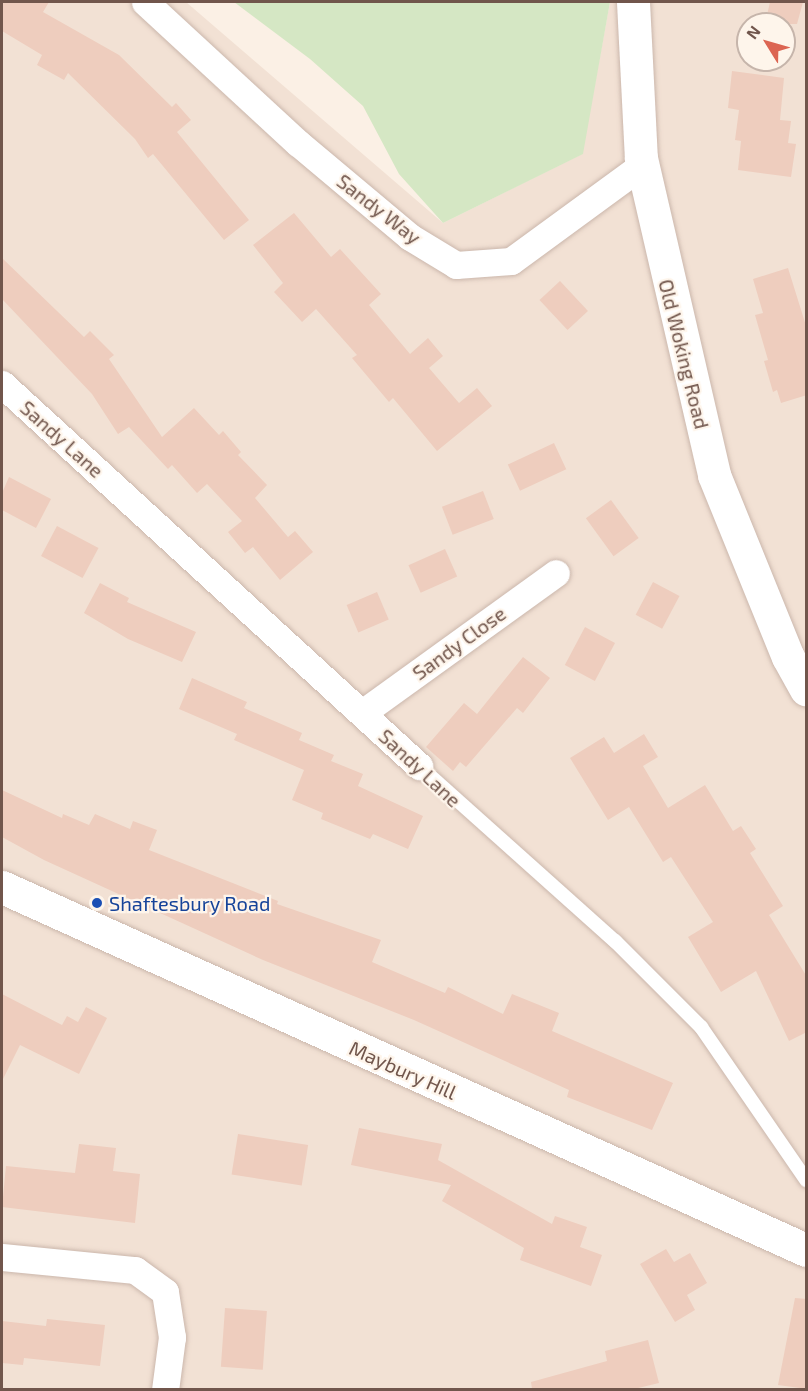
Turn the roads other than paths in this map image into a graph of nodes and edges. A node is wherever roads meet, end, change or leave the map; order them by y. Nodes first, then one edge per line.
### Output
1 (146, 2) edge
2 (633, 2) edge
3 (642, 165) junction
4 (2, 384) edge
5 (556, 573) dead end
6 (807, 689) edge
7 (362, 713) junction
8 (419, 766) joint
9 (2, 887) edge
10 (807, 1180) edge
11 (807, 1250) edge
12 (2, 1257) edge
13 (165, 1389) edge

1 - 3 street, Sandy Way
2 - 3 street, Old Woking Road
3 - 6 street, Old Woking Road
4 - 7 street, Sandy Lane
5 - 7 street, Sandy Close
7 - 8 street, Sandy Lane
8 - 10 lane, Sandy Lane
9 - 11 street, Maybury Hill
12 - 13 street

